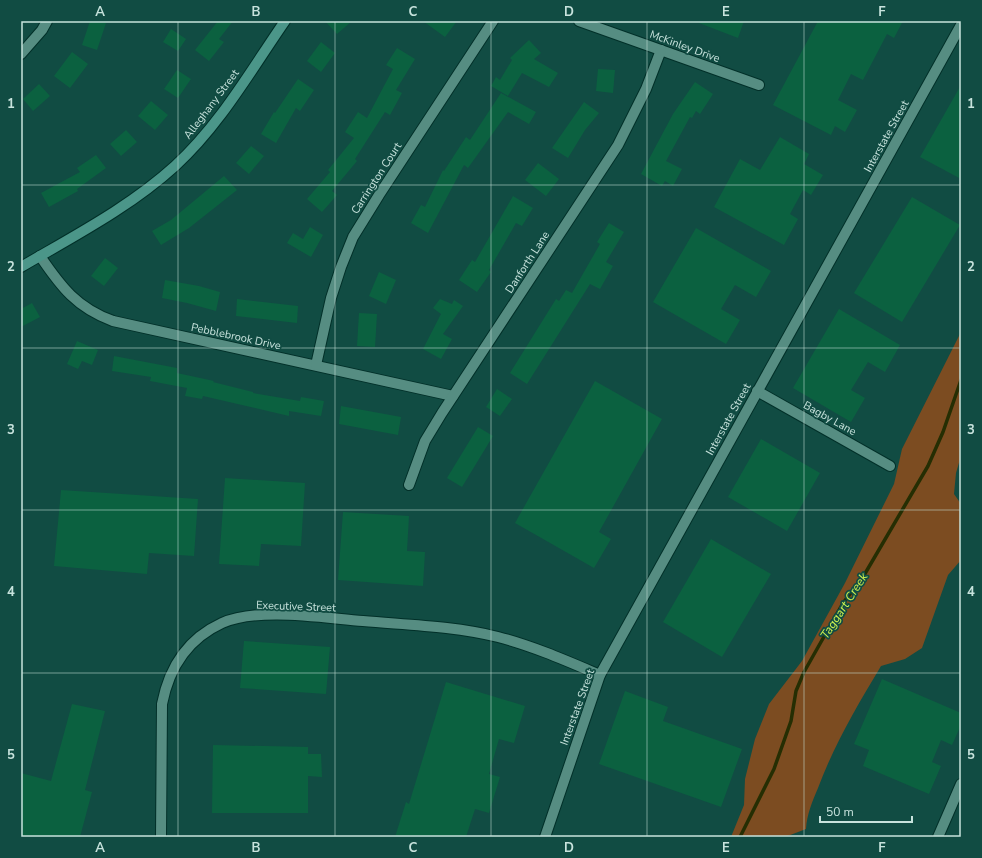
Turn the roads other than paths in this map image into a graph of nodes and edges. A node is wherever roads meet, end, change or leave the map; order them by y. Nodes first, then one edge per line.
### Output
1 (47, 21) edge
2 (285, 21) edge
3 (493, 21) edge
4 (579, 21) edge
5 (961, 25) edge
6 (661, 50) junction
7 (21, 54) edge
8 (759, 85) dead end
9 (40, 256) junction
10 (21, 267) edge
11 (316, 365) junction
12 (757, 391) junction
13 (453, 396) junction
14 (890, 466) dead end
15 (409, 485) dead end
16 (600, 675) junction
17 (961, 784) edge
18 (162, 837) edge
19 (545, 837) edge
20 (938, 837) edge

1 - 7 street
2 - 9 street, Alleghany Street
3 - 11 street, Carrington Court
4 - 6 street, McKinley Drive
5 - 12 street, Interstate Street
6 - 8 street, McKinley Drive
6 - 13 street, Danforth Lane
9 - 10 street, Alleghany Street
9 - 11 street, Pebblebrook Drive
11 - 13 street, Pebblebrook Drive
12 - 14 street, Bagby Lane
12 - 16 street, Interstate Street
13 - 15 street, Danforth Lane
16 - 18 street, Executive Street
16 - 19 street, Interstate Street
17 - 20 street

